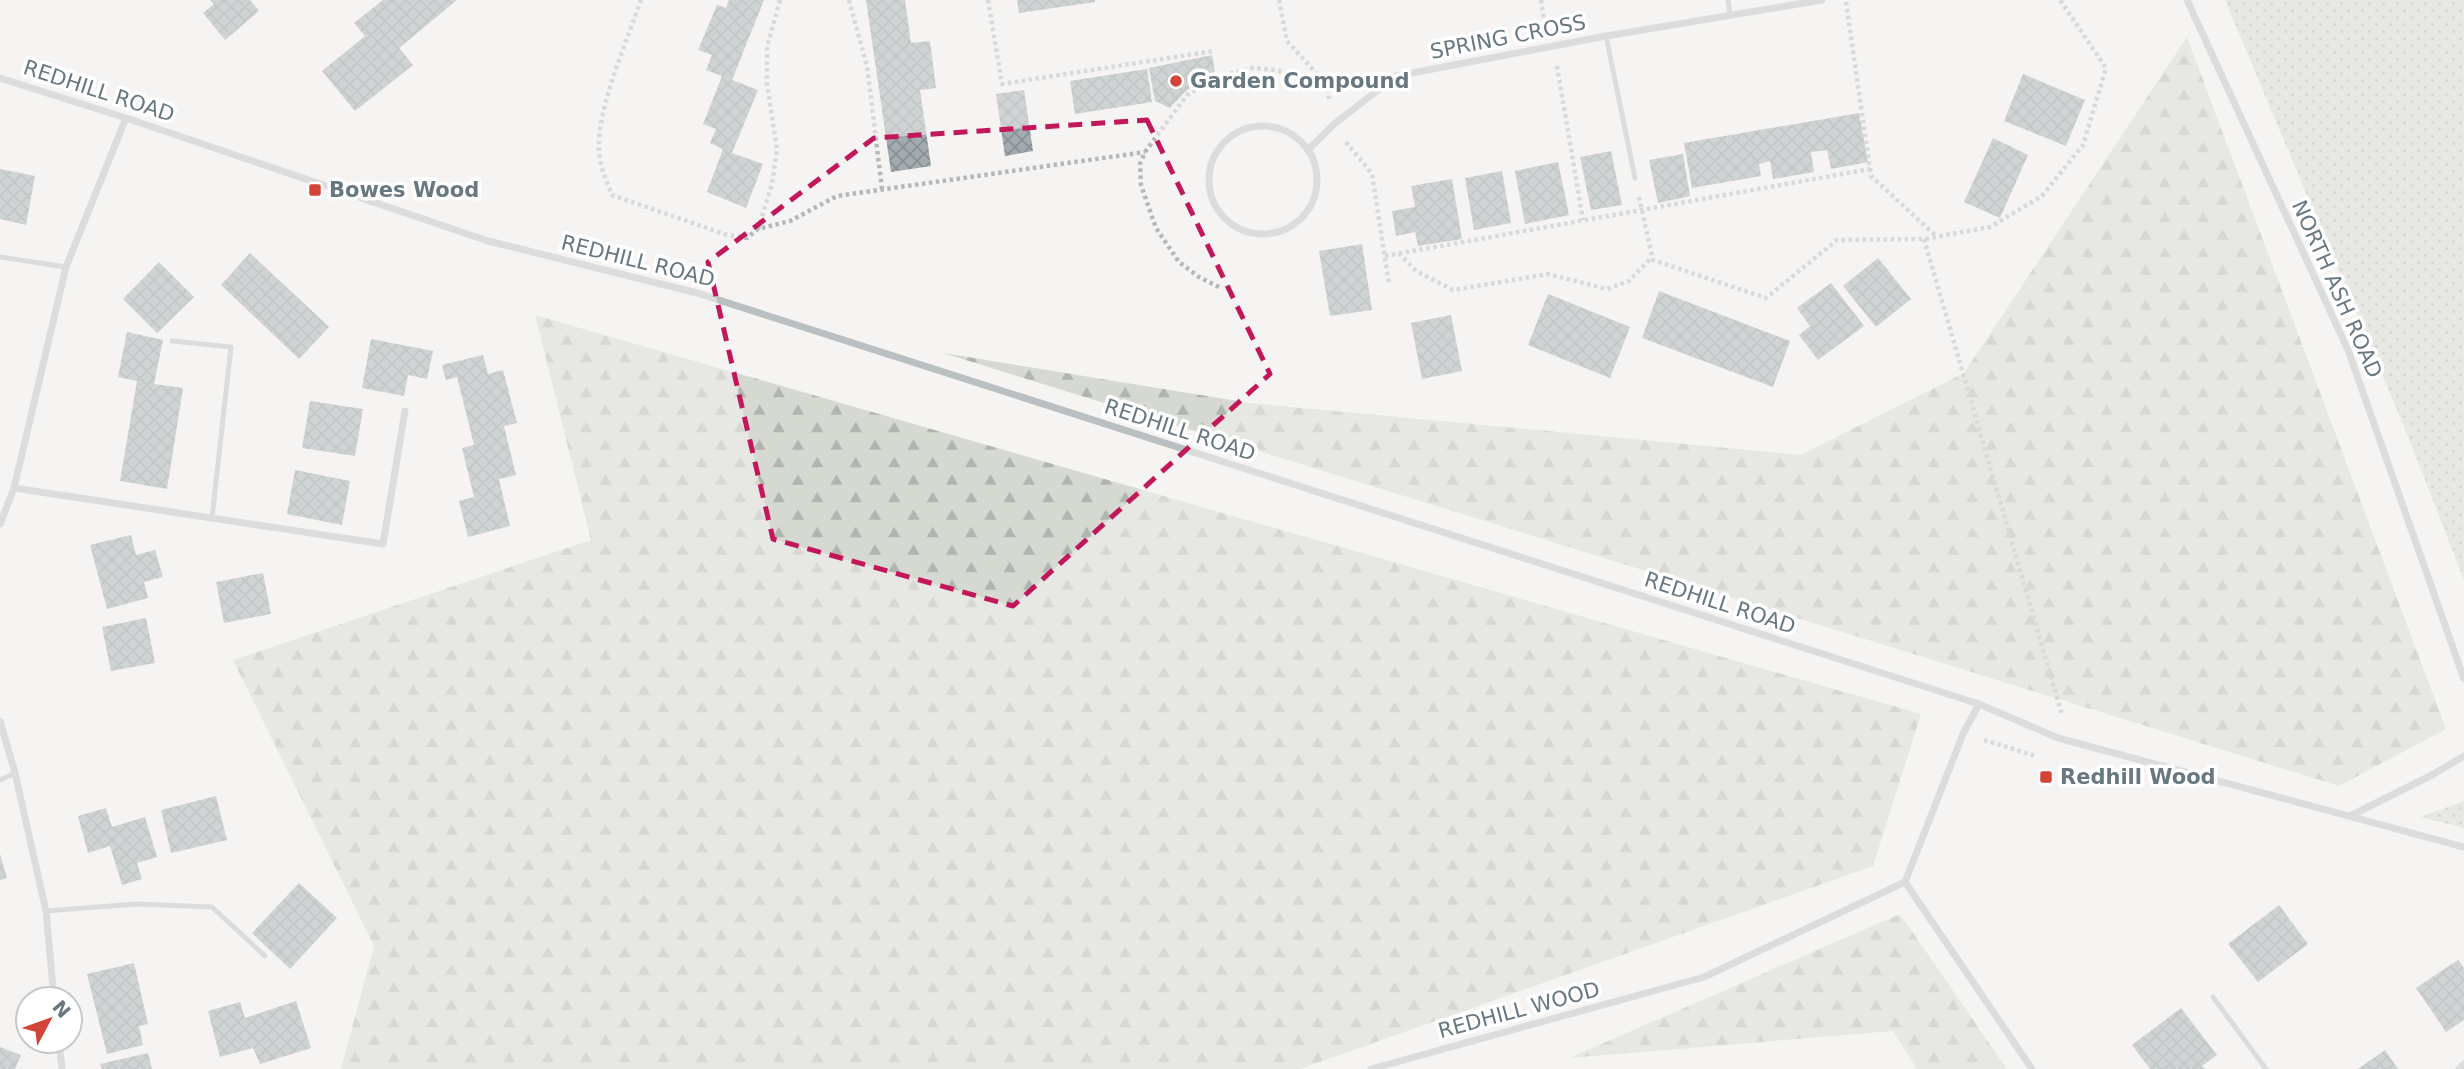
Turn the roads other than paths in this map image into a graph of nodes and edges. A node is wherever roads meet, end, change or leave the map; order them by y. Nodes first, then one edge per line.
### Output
1 (1728, 0) edge
2 (1822, 0) edge
3 (2187, 0) edge
4 (1730, 15) junction
5 (1606, 36) junction
6 (0, 78) edge
7 (126, 118) junction
8 (1308, 150) junction
9 (1635, 178) road end
10 (0, 257) edge
11 (66, 267) junction
12 (172, 341) dead end
13 (405, 411) dead end
14 (14, 488) junction
15 (212, 518) junction
16 (0, 524) edge
17 (2464, 680) edge
18 (1979, 704) junction
19 (0, 721) edge
20 (2464, 756) edge
21 (15, 773) junction
22 (0, 780) edge
23 (2349, 817) junction
24 (2464, 847) edge
25 (1905, 882) junction
26 (46, 911) junction
27 (265, 956) dead end
28 (53, 985) edge
29 (2213, 997) dead end
30 (2464, 1064) edge
31 (1371, 1069) edge
32 (2032, 1069) edge
33 (2266, 1069) edge
34 (2459, 1069) edge

1 - 4 lane
2 - 4 street, SPRING CROSS
3 - 17 street, NORTH ASH ROAD
4 - 5 street, SPRING CROSS
5 - 8 street, SPRING CROSS
5 - 9 lane
6 - 7 street, REDHILL ROAD
7 - 11 street
7 - 18 street, REDHILL ROAD
8 - 8 street
10 - 11 lane
11 - 14 street
12 - 15 lane
13 - 15 street
14 - 15 street
14 - 16 street
18 - 23 street, REDHILL ROAD
18 - 25 street
19 - 21 street
20 - 23 street
21 - 22 lane
21 - 26 street
23 - 24 street, REDHILL ROAD
25 - 31 street, REDHILL WOOD
25 - 32 street
26 - 27 lane
26 - 28 street
29 - 33 lane
30 - 34 street

